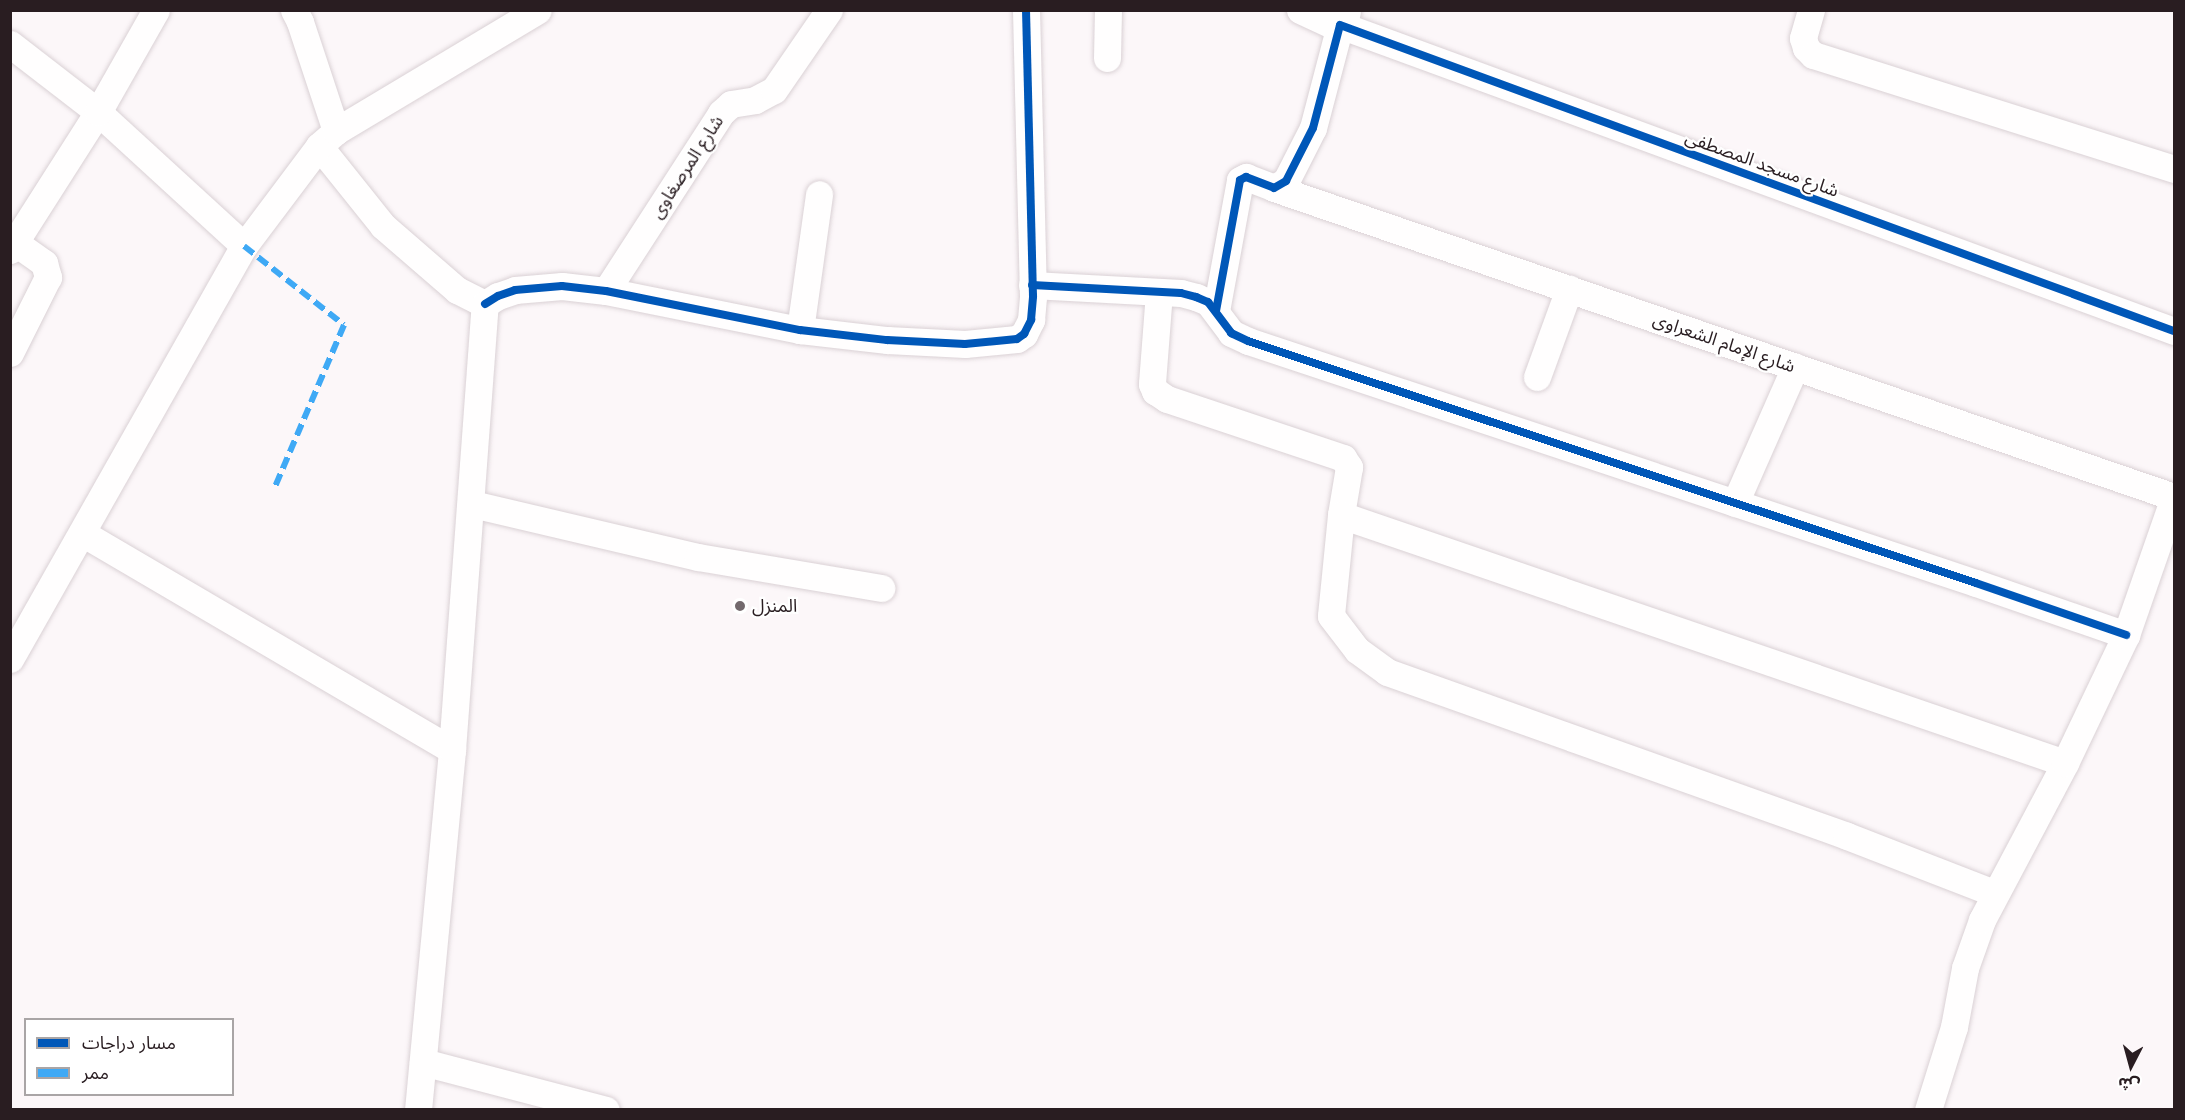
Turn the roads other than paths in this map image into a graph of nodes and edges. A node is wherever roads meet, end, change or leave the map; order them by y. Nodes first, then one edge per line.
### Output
1 (156, 10) edge
2 (294, 10) edge
3 (538, 10) edge
4 (829, 10) edge
5 (1026, 10) edge
6 (1108, 10) edge
7 (1300, 10) edge
8 (1811, 10) edge
9 (1343, 18) edge
10 (10, 44) edge
11 (1107, 58) dead end
12 (98, 112) junction
13 (327, 139) junction
14 (2175, 169) edge
15 (1274, 188) junction
16 (819, 194) dead end
17 (12, 244) edge
18 (244, 246) junction
19 (1032, 285) junction
20 (1569, 289) junction
21 (606, 291) junction
22 (1159, 292) junction
23 (485, 304) junction
24 (1216, 311) junction
25 (801, 330) junction
26 (2175, 331) edge
27 (10, 353) edge
28 (1796, 367) junction
29 (1537, 377) dead end
30 (2175, 497) edge
31 (1735, 503) junction
32 (472, 504) junction
33 (1341, 515) junction
34 (82, 532) junction
35 (2165, 559) edge
36 (881, 588) dead end
37 (2126, 635) junction
38 (10, 659) edge
39 (452, 750) junction
40 (2065, 763) junction
41 (1994, 893) junction
42 (423, 1062) junction
43 (418, 1110) edge
44 (606, 1110) edge
45 (1929, 1110) edge

1 - 12 street
2 - 13 street
3 - 13 street
4 - 21 street, شارع المرصغاوى
5 - 19 street
6 - 11 street
7 - 9 street, شارع مسجد المصطفى
8 - 14 street
9 - 15 street
9 - 26 street, شارع مسجد المصطفى
10 - 12 street
12 - 17 street
12 - 18 street
13 - 18 street
13 - 23 street
15 - 20 street, شارع الإمام الشعراوى
15 - 24 street, شارع الإمام الشعراوى
16 - 25 street
17 - 27 street
18 - 34 street
19 - 22 street
19 - 25 street
20 - 28 street, شارع الإمام الشعراوى
20 - 29 street
21 - 23 street
21 - 25 street
22 - 24 street
22 - 33 street
23 - 32 street
24 - 31 street
28 - 30 street, شارع الإمام الشعراوى
28 - 31 street
30 - 35 street
31 - 37 street
32 - 36 street
32 - 39 street
33 - 40 street
33 - 41 street
34 - 38 street
34 - 39 street
35 - 37 street
37 - 40 street
39 - 42 street
40 - 41 street
41 - 45 street
42 - 43 street
42 - 44 street

